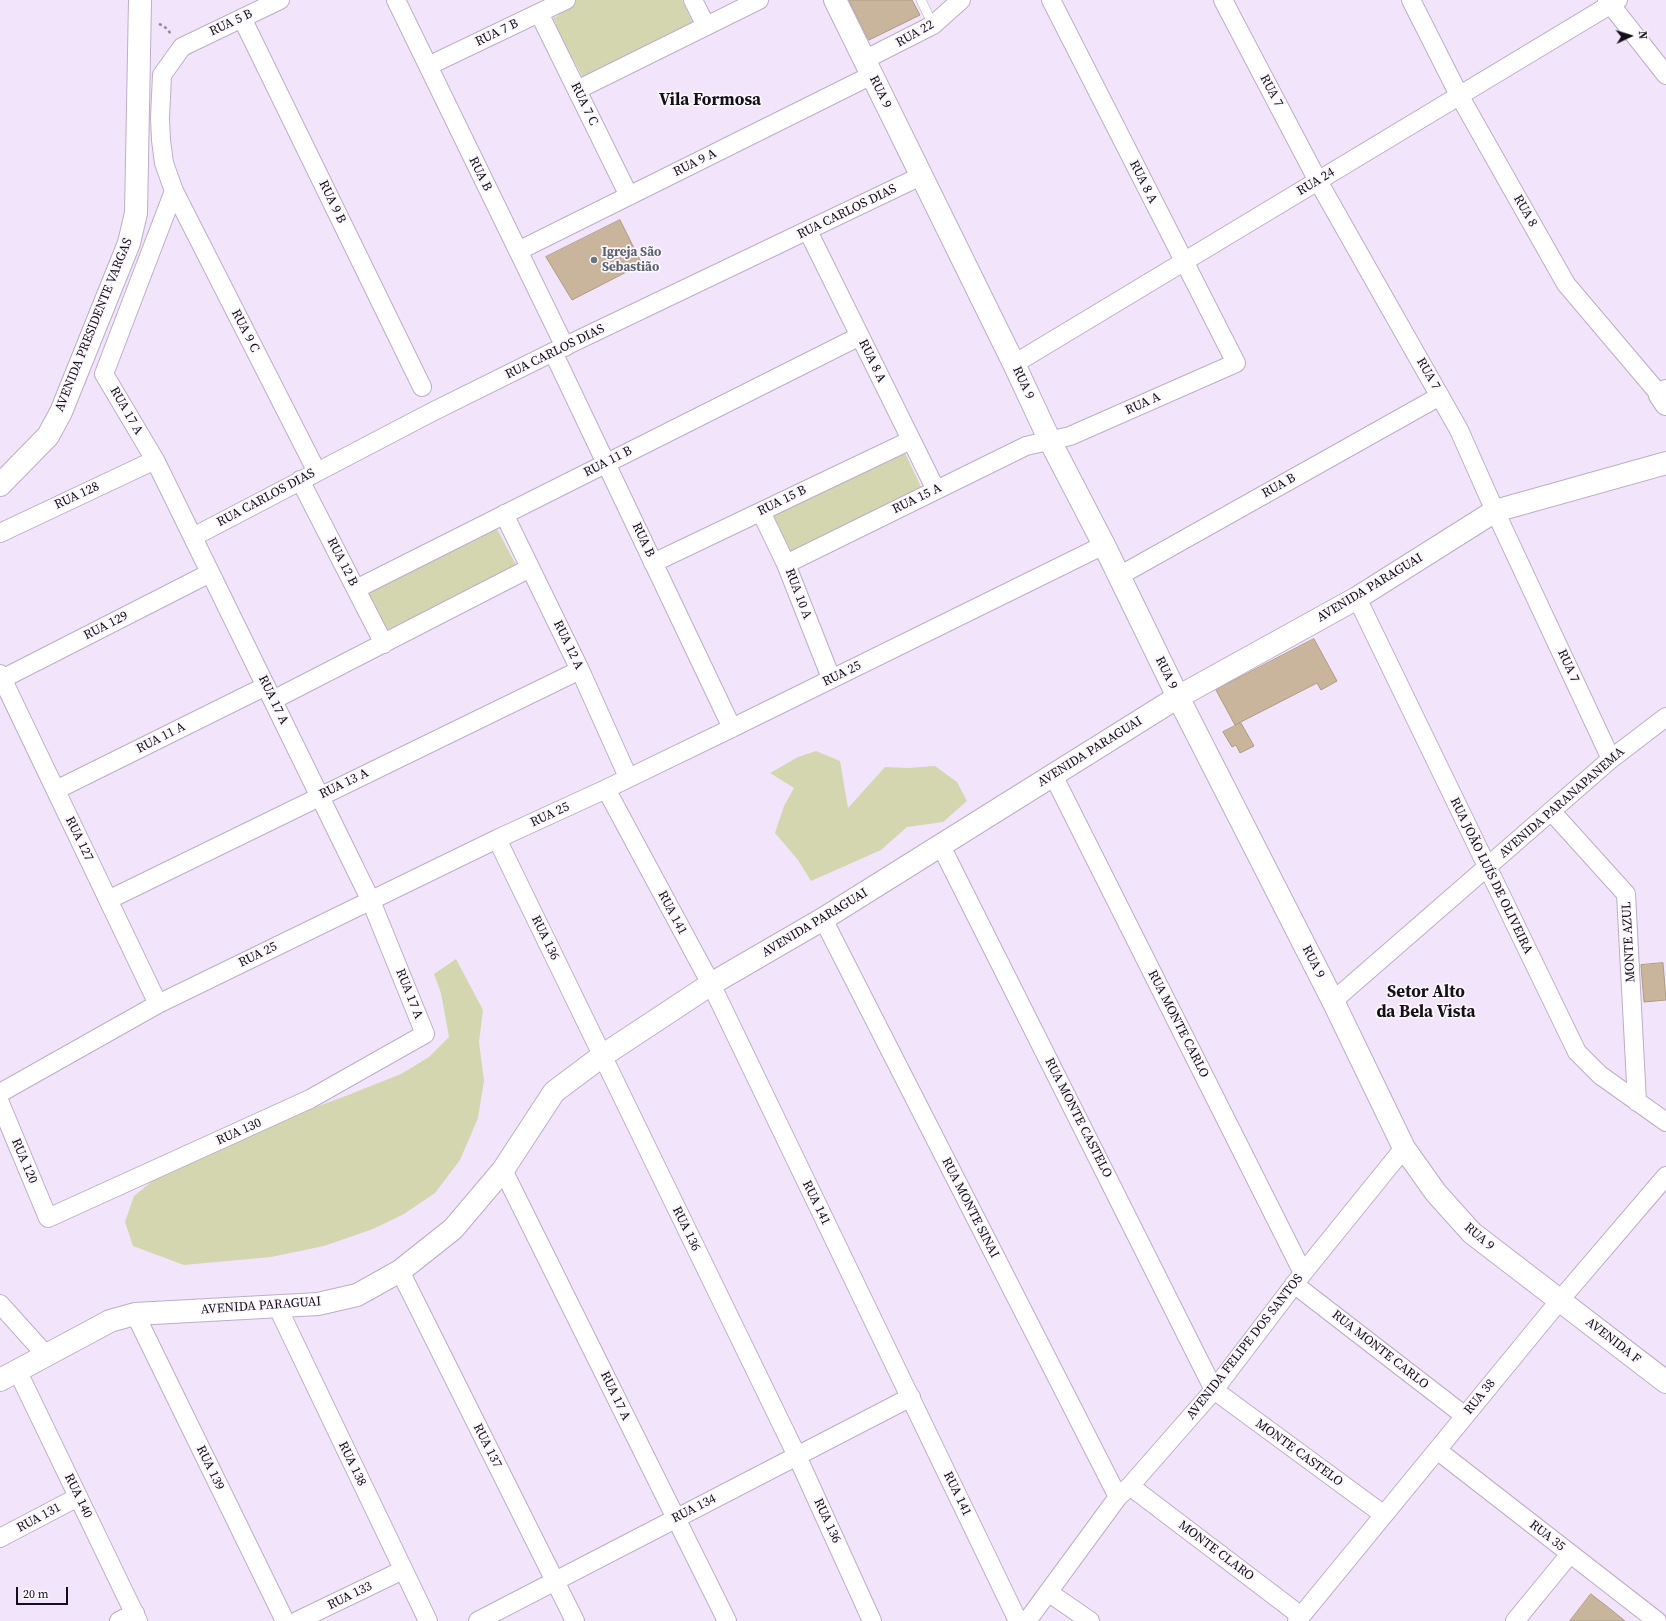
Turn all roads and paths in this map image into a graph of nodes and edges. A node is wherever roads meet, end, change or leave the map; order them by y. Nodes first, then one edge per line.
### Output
1 (280, 0) edge
2 (396, 0) edge
3 (566, 0) edge
4 (693, 0) edge
5 (759, 0) edge
6 (835, 0) edge
7 (921, 0) edge
8 (961, 0) edge
9 (1051, 0) edge
10 (1223, 0) edge
11 (1411, 0) edge
12 (1612, 2) edge
13 (140, 9) edge
14 (539, 13) junction
15 (242, 18) junction
16 (706, 26) junction
17 (933, 26) junction
18 (182, 46) junction
19 (428, 66) junction
20 (868, 68) junction
21 (1666, 75) edge
22 (577, 90) junction
23 (1459, 96) junction
24 (922, 176) junction
25 (1318, 181) junction
26 (174, 191) junction
27 (629, 196) junction
28 (808, 231) junction
29 (518, 251) junction
30 (1184, 262) junction
31 (860, 336) junction
32 (559, 350) junction
33 (1014, 364) junction
34 (1236, 364) joint
35 (422, 387) dead end
36 (1440, 396) junction
37 (1664, 396) edge
38 (911, 440) junction
39 (1050, 441) junction
40 (155, 460) junction
41 (606, 463) junction
42 (1666, 463) edge
43 (317, 472) junction
44 (300, 480) junction
45 (0, 485) edge
46 (936, 490) junction
47 (1495, 511) junction
48 (761, 512) junction
49 (504, 514) junction
50 (0, 533) edge
51 (193, 537) junction
52 (1104, 545) junction
53 (653, 563) junction
54 (786, 564) junction
55 (530, 568) junction
56 (210, 573) junction
57 (1119, 576) junction
58 (356, 589) junction
59 (1357, 598) junction
60 (384, 644) junction
61 (580, 670) junction
62 (1, 678) edge
63 (831, 678) junction
64 (269, 693) junction
65 (1178, 697) junction
66 (1666, 717) edge
67 (732, 728) junction
68 (1611, 759) junction
69 (1053, 775) junction
70 (628, 778) junction
71 (606, 789) junction
72 (56, 790) junction
73 (320, 796) junction
74 (1552, 811) junction
75 (497, 839) junction
76 (941, 846) junction
77 (1487, 867) junction
78 (108, 900) junction
79 (371, 901) junction
80 (823, 919) junction
81 (711, 984) junction
82 (1333, 1001) junction
83 (158, 1004) junction
84 (425, 1034) joint
85 (602, 1056) junction
86 (0, 1093) edge
87 (1637, 1102) junction
88 (0, 1103) edge
89 (1666, 1122) edge
90 (1404, 1148) junction
91 (504, 1170) junction
92 (1666, 1176) edge
93 (48, 1218) joint
94 (400, 1271) junction
95 (1298, 1278) junction
96 (1560, 1300) junction
97 (0, 1304) edge
98 (277, 1306) junction
99 (135, 1314) junction
100 (45, 1354) junction
101 (9, 1375) edge
102 (1666, 1382) edge
103 (1214, 1390) junction
104 (910, 1397) junction
105 (1465, 1416) junction
106 (1437, 1450) junction
107 (797, 1456) junction
108 (1124, 1492) junction
109 (78, 1497) junction
110 (1384, 1515) junction
111 (676, 1518) junction
112 (0, 1538) edge
113 (1570, 1554) junction
114 (403, 1570) junction
115 (555, 1581) junction
116 (1048, 1592) junction
117 (131, 1618) edge
118 (1299, 1618) edge
119 (285, 1621) edge
120 (297, 1621) edge
121 (428, 1621) edge
122 (478, 1621) edge
123 (575, 1621) edge
124 (727, 1621) edge
125 (872, 1621) edge
126 (1018, 1621) edge
127 (1027, 1621) edge
128 (1090, 1621) edge
129 (1515, 1621) edge
130 (1657, 1621) edge

1 - 15 street, RUA 5 B
2 - 19 street, RUA B
3 - 14 street, RUA 7 B
4 - 16 street
5 - 16 street
6 - 20 street, RUA 9
7 - 17 lane
8 - 17 street, RUA 22
9 - 30 street, RUA 8 A
10 - 25 street, RUA 7
11 - 23 street, RUA 8
12 - 21 street
12 - 23 street, RUA 24
13 - 18 path
13 - 45 street, AVENIDA PRESIDENTE VARGAS
14 - 19 street, RUA 7 B
14 - 22 street, RUA 7 C
15 - 18 street, RUA 5 B
15 - 35 street, RUA 9 B
16 - 22 street
17 - 20 street, RUA 22
18 - 26 street, RUA 9 C
19 - 29 street, RUA B
20 - 24 street, RUA 9
20 - 27 street, RUA 9 A
22 - 27 street, RUA 7 C
23 - 25 street, RUA 24
23 - 37 street, RUA 8
24 - 28 street, RUA CARLOS DIAS
24 - 33 street, RUA 9
25 - 30 street, RUA 24
25 - 36 street, RUA 7
26 - 40 street, RUA 17 A
26 - 43 street, RUA 9 C
27 - 29 street, RUA 9 A
28 - 31 street, RUA 8 A
28 - 32 street, RUA CARLOS DIAS
29 - 32 street, RUA B
30 - 33 street, RUA 24
30 - 34 street, RUA 8 A
31 - 38 street, RUA 8 A
31 - 41 street, RUA 11 B
32 - 41 street, RUA B
32 - 43 street, RUA CARLOS DIAS
33 - 39 street, RUA 9
34 - 39 street, RUA A
36 - 47 street, RUA 7
36 - 57 street, RUA B
38 - 46 street, RUA 8 A
38 - 48 street, RUA 15 B
39 - 46 street, RUA 15 A
39 - 52 street, RUA 9
40 - 50 street, RUA 128
40 - 51 street, RUA 17 A
41 - 49 street, RUA 11 B
41 - 53 street, RUA B
42 - 47 street, AVENIDA PARAGUAI
43 - 44 street, RUA CARLOS DIAS
44 - 51 street, RUA CARLOS DIAS
44 - 58 street, RUA 12 B
46 - 54 street, RUA 15 A
47 - 59 street, AVENIDA PARAGUAI
47 - 68 street, RUA 7
48 - 53 street, RUA 15 B
48 - 54 street, RUA 10 A
49 - 55 street, RUA 12 A
49 - 58 street, RUA 11 B
51 - 56 street, RUA 17 A
52 - 57 street, RUA 9
52 - 63 street, RUA 25
53 - 67 street, RUA B
54 - 63 street, RUA 10 A
55 - 60 street
55 - 61 street, RUA 12 A
56 - 62 street, RUA 129
56 - 64 street, RUA 17 A
57 - 65 street, RUA 9
58 - 60 street, RUA 12 B
59 - 65 street, AVENIDA PARAGUAI
59 - 77 street, RUA JOÃO LUÍS DE OLIVEIRA
60 - 64 street
61 - 70 street, RUA 12 A
61 - 73 street, RUA 13 A
62 - 72 street, RUA 127
63 - 67 street, RUA 25
64 - 72 street, RUA 11 A
64 - 73 street, RUA 17 A
65 - 69 street, AVENIDA PARAGUAI
65 - 82 street, RUA 9
66 - 68 street, AVENIDA PARANAPANEMA
67 - 70 street, RUA 25
68 - 74 street, AVENIDA PARANAPANEMA
69 - 76 street, AVENIDA PARAGUAI
69 - 95 street, RUA MONTE CARLO
70 - 71 street, RUA 25
71 - 75 street, RUA 25
71 - 81 street, RUA 141
72 - 78 street, RUA 127
73 - 78 street, RUA 13 A
73 - 79 street, RUA 17 A
74 - 77 street, AVENIDA PARANAPANEMA
74 - 87 street, MONTE AZUL
75 - 79 street, RUA 25
75 - 85 street, RUA 136
76 - 80 street, AVENIDA PARAGUAI
76 - 103 street, RUA MONTE CASTELO
77 - 82 street, AVENIDA PARANAPANEMA
77 - 87 street, RUA JOÃO LUÍS DE OLIVEIRA
78 - 83 street, RUA 127
79 - 83 street, RUA 25
79 - 84 street, RUA 17 A
80 - 81 street, AVENIDA PARAGUAI
80 - 108 street, RUA MONTE SINAI
81 - 85 street, AVENIDA PARAGUAI
81 - 104 street, RUA 141
82 - 90 street, RUA 9
83 - 86 street, RUA 25
84 - 93 street, RUA 130
85 - 91 street, AVENIDA PARAGUAI
85 - 107 street, RUA 136
87 - 89 street, RUA JOÃO LUÍS DE OLIVEIRA
88 - 93 street, RUA 120
90 - 95 street, AVENIDA FELIPE DOS SANTOS
90 - 96 street, RUA 9
91 - 94 street, AVENIDA PARAGUAI
91 - 111 street, RUA 17 A
92 - 96 street, RUA 38
94 - 98 street, AVENIDA PARAGUAI
94 - 115 street, RUA 137
95 - 103 street, AVENIDA FELIPE DOS SANTOS
95 - 105 street, RUA MONTE CARLO
96 - 102 street, AVENIDA F
96 - 105 street, RUA 38
97 - 100 street
98 - 99 street, AVENIDA PARAGUAI
98 - 114 street, RUA 138
99 - 100 street, AVENIDA PARAGUAI
99 - 119 street, RUA 139
100 - 101 street, AVENIDA PARAGUAI
101 - 109 street, RUA 140
103 - 108 street, AVENIDA FELIPE DOS SANTOS
103 - 110 street, MONTE CASTELO
104 - 107 street, RUA 134
104 - 126 street, RUA 141
105 - 106 street, RUA 38
106 - 110 street, RUA 38
106 - 113 street, RUA 35
107 - 111 street, RUA 134
107 - 125 street, RUA 136
108 - 116 street, AVENIDA FELIPE DOS SANTOS
108 - 118 street, MONTE CLARO
109 - 112 street, RUA 131
109 - 117 street, RUA 140
110 - 118 street, RUA 38
111 - 115 street, RUA 134
111 - 124 street, RUA 17 A
113 - 129 street
113 - 130 street, RUA 35
114 - 120 street, RUA 133
114 - 121 street, RUA 138
115 - 122 street, RUA 134
115 - 123 street, RUA 137
116 - 127 street, AVENIDA FELIPE DOS SANTOS
116 - 128 street

